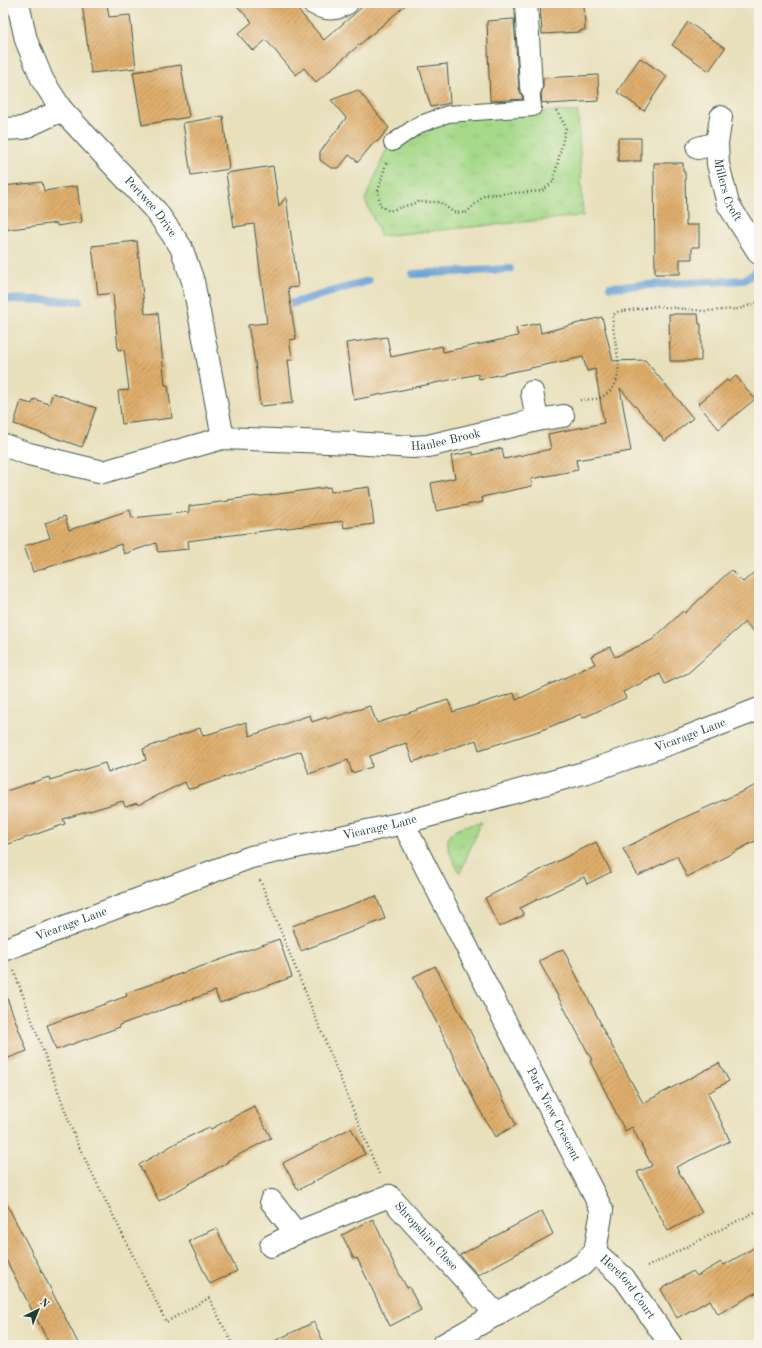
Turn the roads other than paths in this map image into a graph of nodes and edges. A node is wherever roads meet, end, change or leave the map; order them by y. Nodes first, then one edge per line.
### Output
1 (18, 3) edge
2 (313, 3) edge
3 (347, 3) edge
4 (526, 3) edge
5 (531, 87) joint
6 (62, 110) junction
7 (721, 117) dead end
8 (3, 129) edge
9 (392, 143) road end
10 (759, 253) edge
11 (532, 392) dead end
12 (563, 416) road end
13 (537, 420) junction
14 (223, 438) junction
15 (3, 445) edge
16 (759, 709) edge
17 (403, 823) junction
18 (5, 949) edge
19 (272, 1201) dead end
20 (296, 1233) junction
21 (271, 1246) dead end
22 (595, 1252) junction
23 (497, 1315) junction
24 (443, 1345) edge
25 (671, 1345) edge

1 - 6 street, Pertwee Drive
2 - 3 street
4 - 5 street
5 - 9 lane
6 - 8 street
6 - 14 street, Pertwee Drive
7 - 10 street, Millers Croft
11 - 13 street
12 - 13 street, Hanlee Brook
13 - 14 street, Hanlee Brook
14 - 15 street
16 - 17 street, Vicarage Lane
17 - 18 street, Vicarage Lane
17 - 22 street, Park View Crescent
19 - 20 street
20 - 21 street, Shropshire Close
20 - 23 street, Shropshire Close
22 - 23 street
22 - 25 street, Hereford Court
23 - 24 street

